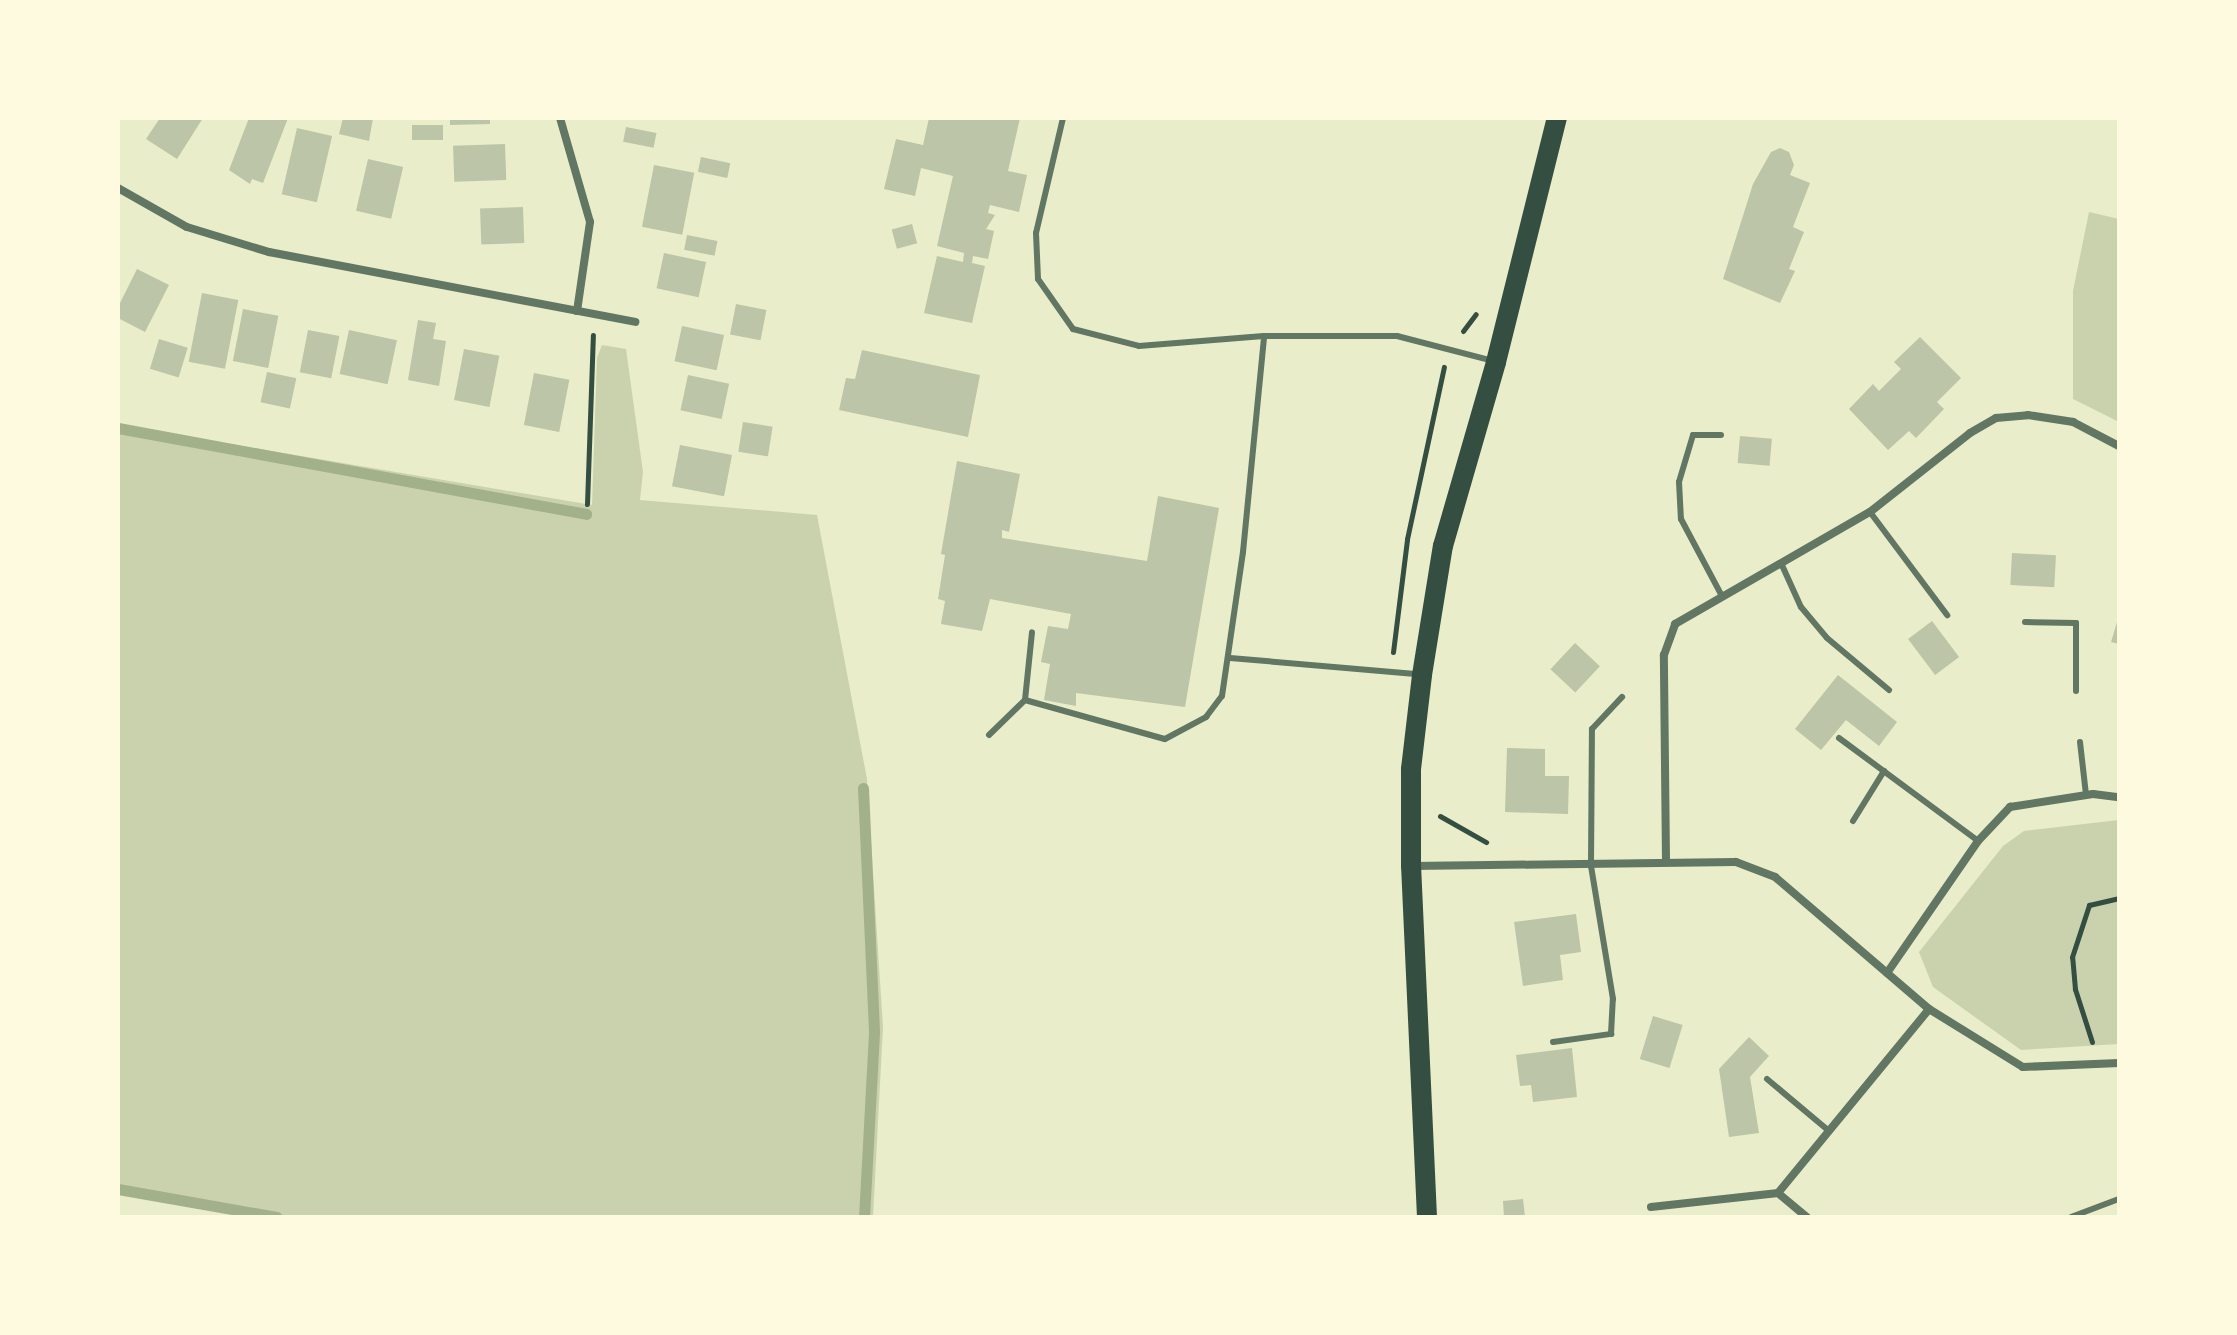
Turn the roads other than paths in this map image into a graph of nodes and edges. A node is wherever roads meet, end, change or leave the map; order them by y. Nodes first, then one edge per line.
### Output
1 (560, 118) edge
2 (1063, 118) edge
3 (1557, 118) edge
4 (118, 188) edge
5 (577, 311) junction
6 (635, 322) dead end
7 (1264, 336) junction
8 (1496, 362) junction
9 (1721, 435) dead end
10 (2119, 446) edge
11 (1870, 512) junction
12 (1781, 563) junction
13 (1722, 596) junction
14 (1947, 615) dead end
15 (2025, 622) dead end
16 (1032, 632) dead end
17 (1230, 658) junction
18 (1422, 675) junction
19 (1889, 690) dead end
20 (2076, 691) dead end
21 (1622, 697) dead end
22 (1025, 700) junction
23 (989, 735) dead end
24 (1839, 738) dead end
25 (2080, 742) dead end
26 (1884, 771) junction
27 (2086, 795) junction
28 (2119, 797) edge
29 (1853, 821) dead end
30 (1978, 841) junction
31 (1666, 861) junction
32 (1411, 866) junction
33 (1591, 866) junction
34 (1887, 973) junction
35 (1929, 1009) junction
36 (1553, 1042) dead end
37 (2119, 1063) edge
38 (1767, 1079) dead end
39 (1829, 1131) junction
40 (1778, 1193) junction
41 (2119, 1199) edge
42 (1651, 1207) dead end
43 (1427, 1217) edge
44 (1807, 1217) edge
45 (2071, 1217) edge

1 - 5 street
2 - 7 lane
3 - 8 main road
4 - 5 street
5 - 6 street
7 - 8 lane
7 - 17 lane
8 - 18 main road
9 - 13 lane
10 - 11 street
11 - 12 street
11 - 14 lane
12 - 13 street
12 - 19 lane
13 - 31 street
15 - 20 lane
16 - 22 lane
17 - 18 lane
17 - 22 lane
18 - 32 main road
21 - 33 lane
22 - 23 lane
24 - 26 lane
25 - 27 lane
26 - 29 lane
26 - 30 lane
27 - 28 street
27 - 30 street
30 - 34 street
31 - 33 street
31 - 34 street
32 - 33 street
32 - 43 main road
33 - 36 lane
34 - 35 street
35 - 37 street
35 - 39 street
38 - 39 lane
39 - 40 street
40 - 42 street
40 - 44 street
41 - 45 lane

